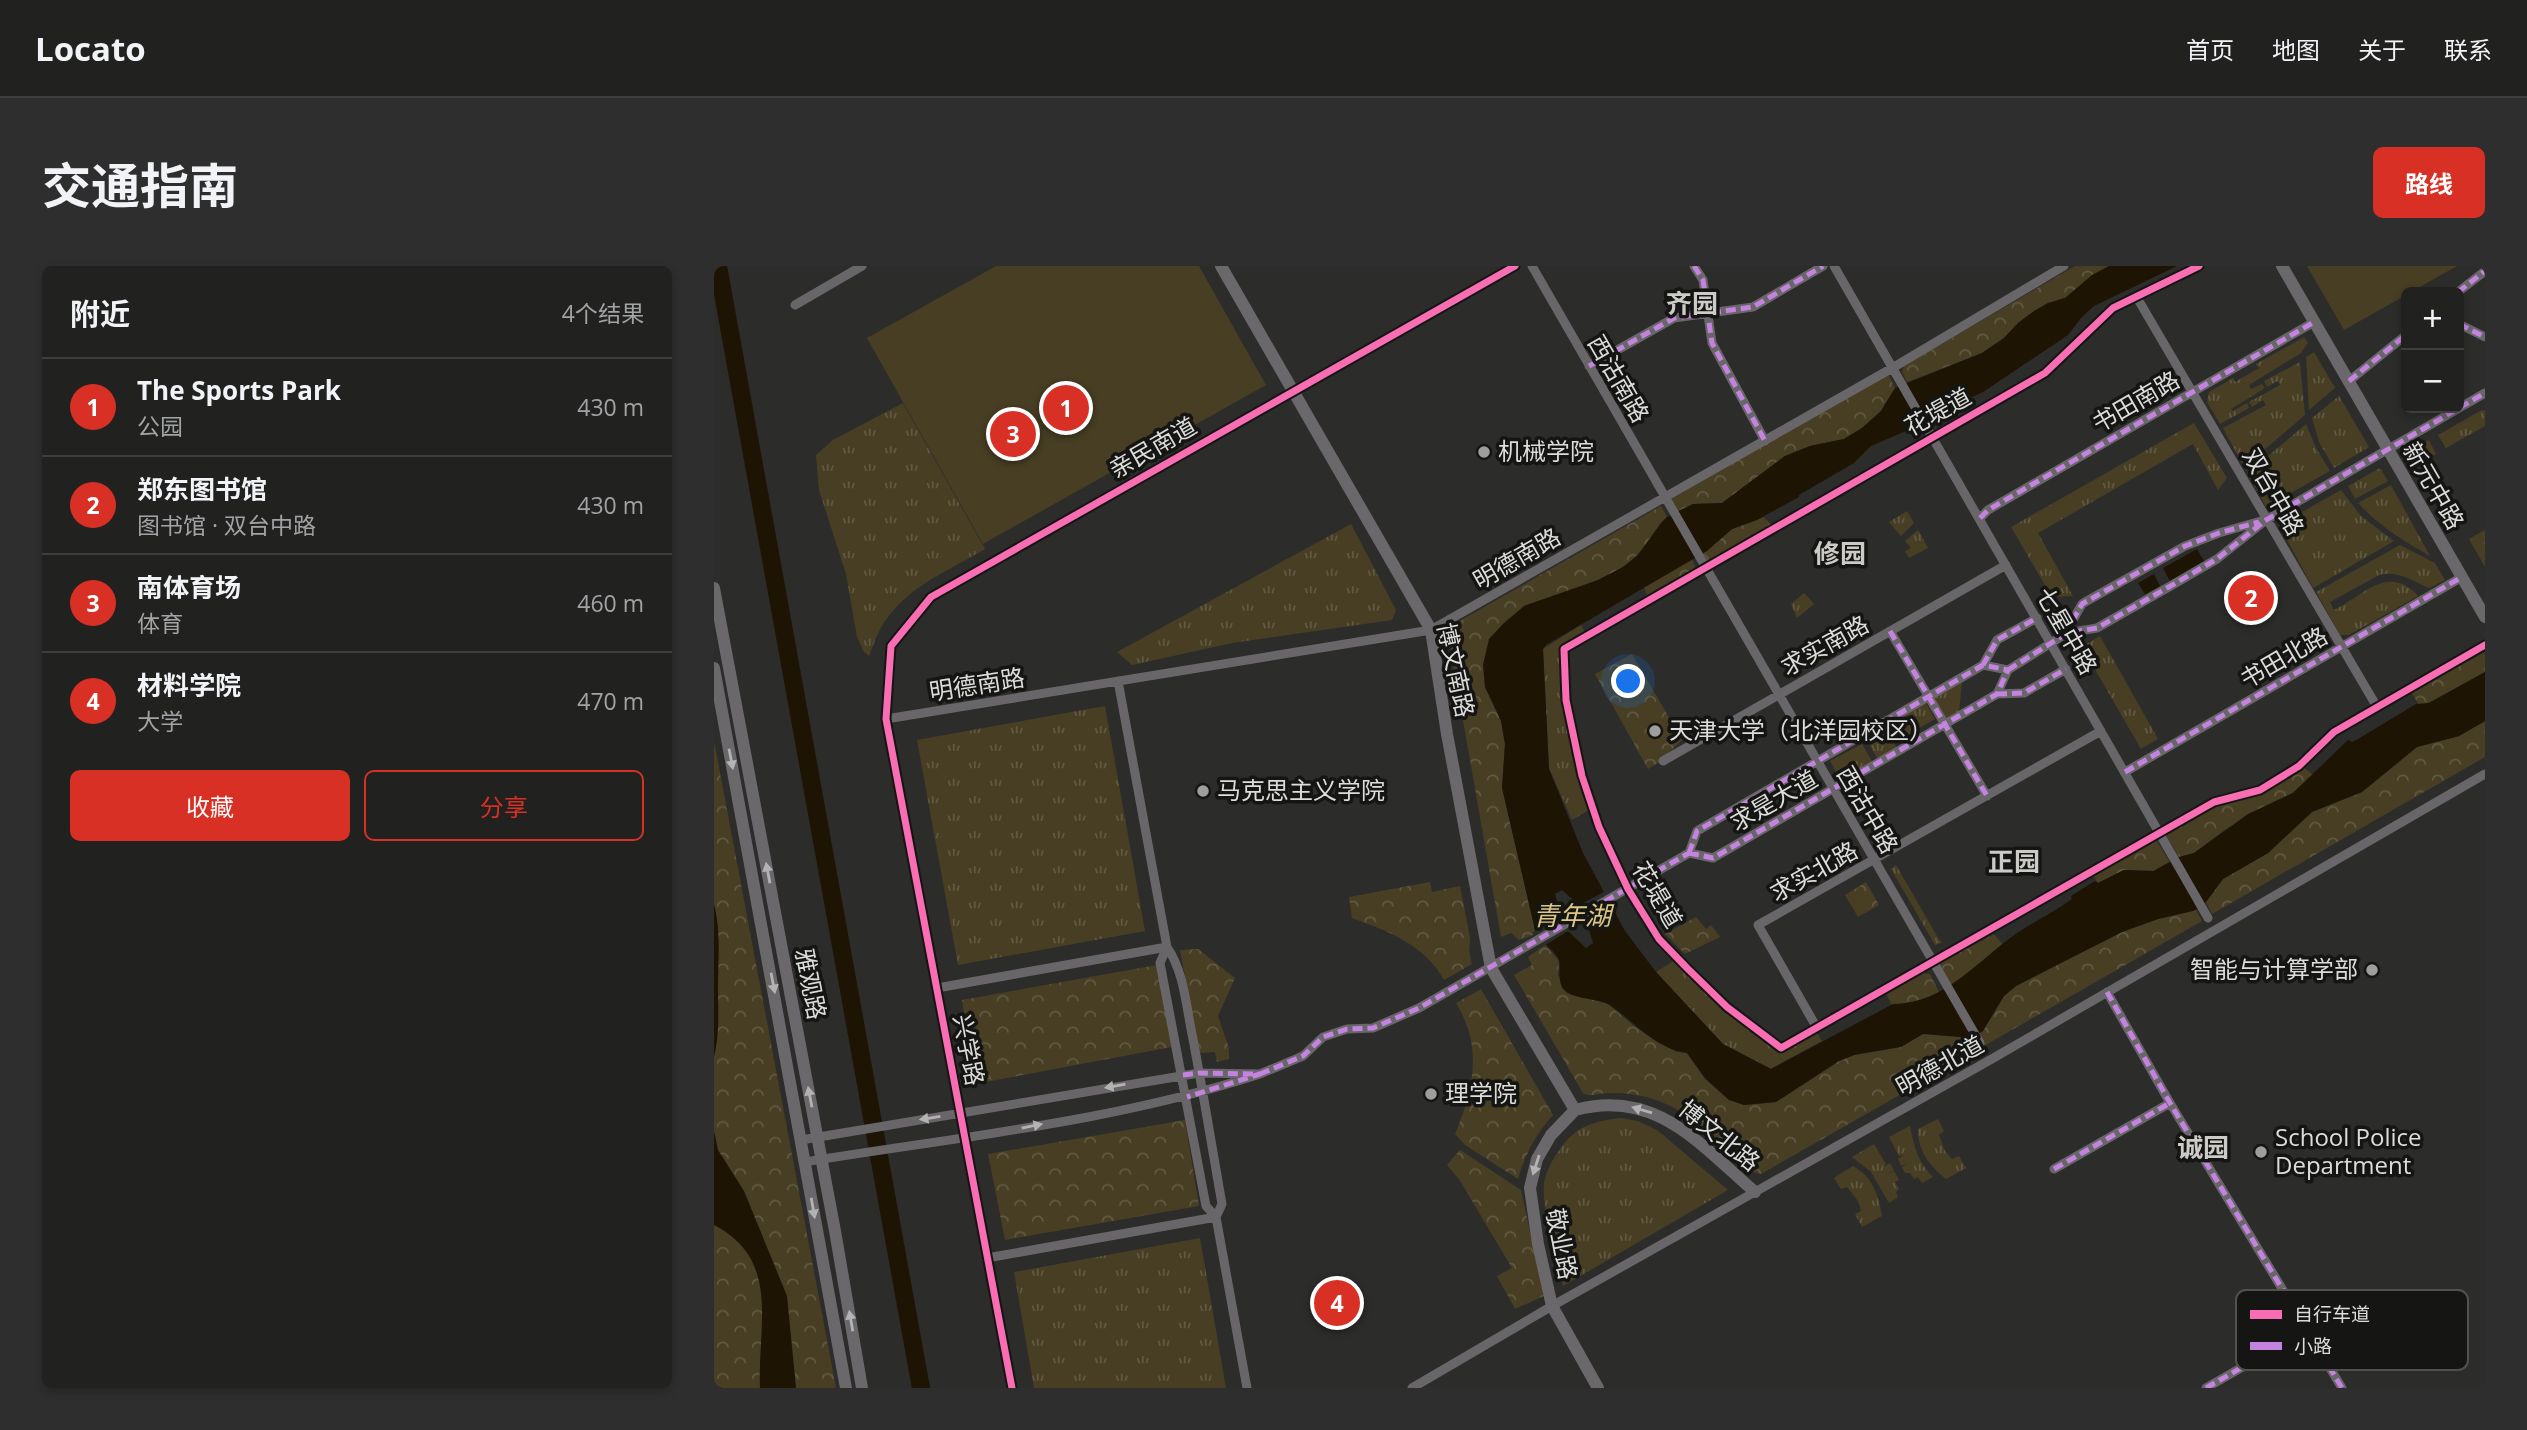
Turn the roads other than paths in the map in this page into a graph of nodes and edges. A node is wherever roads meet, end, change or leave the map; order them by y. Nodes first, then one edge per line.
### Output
1 (862, 266) edge
2 (1221, 266) edge
3 (1515, 266) edge
4 (1532, 266) edge
5 (1694, 266) edge
6 (1823, 266) edge
7 (1834, 266) edge
8 (2064, 266) edge
9 (2282, 266) edge
10 (2288, 266) edge
11 (2485, 271) edge
12 (2464, 287) edge
13 (2136, 296) dead end
14 (795, 305) dead end
15 (1707, 313) junction
16 (2314, 322) junction
17 (2464, 326) edge
18 (2485, 337) edge
19 (2401, 339) edge
20 (1589, 366) junction
21 (1894, 367) junction
22 (2351, 379) junction
23 (1294, 390) junction
24 (2193, 392) junction
25 (2485, 393) edge
26 (1765, 441) junction
27 (2390, 448) junction
28 (1664, 498) junction
29 (1980, 518) junction
30 (2266, 520) junction
31 (1700, 560) joint
32 (2006, 565) junction
33 (2462, 577) junction
34 (714, 588) edge
35 (2485, 607) edge
36 (2485, 617) edge
37 (2037, 618) junction
38 (1431, 630) junction
39 (1890, 631) junction
40 (2065, 634) junction
41 (2051, 643) junction
42 (2340, 648) junction
43 (1983, 666) junction
44 (714, 668) edge
45 (2066, 669) junction
46 (2008, 670) junction
47 (1118, 681) junction
48 (1778, 694) junction
49 (1997, 694) junction
50 (1928, 697) junction
51 (2377, 707) dead end
52 (886, 719) junction
53 (1945, 724) junction
54 (2101, 731) junction
55 (1663, 761) dead end
56 (1817, 762) junction
57 (2125, 772) junction
58 (2485, 774) edge
59 (1833, 789) junction
60 (1987, 796) junction
61 (1689, 853) junction
62 (1874, 860) junction
63 (2207, 918) dead end
64 (1167, 947) junction
65 (1492, 968) junction
66 (937, 988) junction
67 (2107, 992) junction
68 (1817, 1028) dead end
69 (1980, 1043) dead end
70 (1199, 1073) junction
71 (1260, 1074) junction
72 (1183, 1075) junction
73 (1203, 1093) junction
74 (1186, 1097) junction
75 (2170, 1103) junction
76 (1575, 1110) junction
77 (961, 1112) junction
78 (817, 1137) junction
79 (965, 1138) junction
80 (801, 1140) junction
81 (822, 1159) junction
82 (805, 1162) junction
83 (2054, 1169) dead end
84 (1755, 1192) junction
85 (1216, 1217) junction
86 (987, 1258) junction
87 (2284, 1290) edge
88 (1552, 1306) junction
89 (2238, 1370) edge
90 (2331, 1370) edge
91 (846, 1388) edge
92 (862, 1388) edge
93 (1012, 1388) edge
94 (1247, 1388) edge
95 (1412, 1388) edge
96 (1598, 1388) edge
97 (2206, 1388) edge
98 (2342, 1388) edge

1 - 14 street
2 - 23 street, 博文南路
3 - 23 street, 亲民南道
4 - 20 street, 西沽南路
5 - 15 street
6 - 15 street
7 - 21 street, 七星中路
8 - 21 street, 明德南路
9 - 16 street, 新元中路
10 - 22 street, 新元中路
11 - 12 street
13 - 24 street, 双台中路
15 - 20 street
15 - 26 street
16 - 22 street, 新元中路
16 - 24 street, 书田南路
17 - 18 street
19 - 22 street
20 - 28 street, 西沽南路
21 - 26 street, 明德南路
21 - 29 street, 七星中路
22 - 27 street, 新元中路
23 - 38 street, 博文南路
23 - 52 street, 亲民南道
24 - 29 street, 书田南路
24 - 30 street, 双台中路
25 - 27 street
26 - 28 street, 明德南路
27 - 30 street
27 - 33 street, 新元中路
27 - 35 street, 新元中路
28 - 31 street, 西沽南路
28 - 38 street, 明德南路
29 - 32 street, 七星中路
30 - 40 street
30 - 40 street
30 - 42 street, 双台中路
31 - 48 street, 西沽中路
32 - 37 street, 七星中路
32 - 39 street, 求实南路
33 - 36 street, 新元中路
33 - 42 street, 书田北路
78 -> 34 street, 雅观路
37 - 41 street, 七星中路
37 - 43 street
38 - 47 street, 明德南路
38 - 65 street, 博文南路
39 - 48 street, 求实南路
39 - 50 street
40 - 41 street
41 - 45 street, 七星中路
41 - 46 street
42 - 51 street, 双台中路
42 - 57 street, 书田北路
43 - 46 street
43 - 50 street, 求是大道
44 -> 80 street, 雅观路
45 - 49 street
45 - 54 street, 七星中路
46 - 49 street
47 - 52 street, 明德南路
47 - 64 street
48 - 55 street, 求实南路
48 - 56 street, 西沽中路
49 - 53 street, 求是大道
50 - 53 street
50 - 56 street, 求是大道
52 - 66 street, 兴学路
53 - 59 street, 求是大道
53 - 60 street
54 - 57 street, 七星中路
54 - 60 street, 求实北路
56 - 59 street, 西沽中路
56 - 61 street, 求是大道
57 - 63 street, 七星中路
58 - 67 street, 明德北道
59 - 61 street, 求是大道
59 - 62 street, 西沽中路
60 - 62 street, 求实北路
61 - 65 street
62 - 68 street, 求实北路
62 - 69 street, 西沽中路
64 - 66 street
64 - 70 street
64 - 72 street
65 - 71 street
65 - 76 street, 博文南路
66 - 77 street, 兴学路
67 - 75 street
67 - 84 street, 明德北道
70 - 71 street
70 - 72 street
70 - 73 street
71 - 73 street
72 - 74 street
72 -> 77 street
73 - 74 street
73 - 85 street
79 -> 74 street
74 - 85 street
75 - 83 street
75 - 87 street
84 -> 76 street, 博文北路
76 -> 88 street, 敬业路
77 -> 78 street
77 - 79 street, 兴学路
78 - 80 street
78 - 81 street, 雅观路
79 - 81 street
79 - 86 street, 兴学路
80 - 82 street, 雅观路
81 - 82 street
92 -> 81 street, 雅观路
82 -> 91 street, 雅观路
84 - 88 street, 明德北道
85 - 86 street
85 - 94 street
86 - 93 street, 兴学路
88 - 95 street, 明德北道
88 - 96 street, 敬业路
89 - 97 street
90 - 98 street

